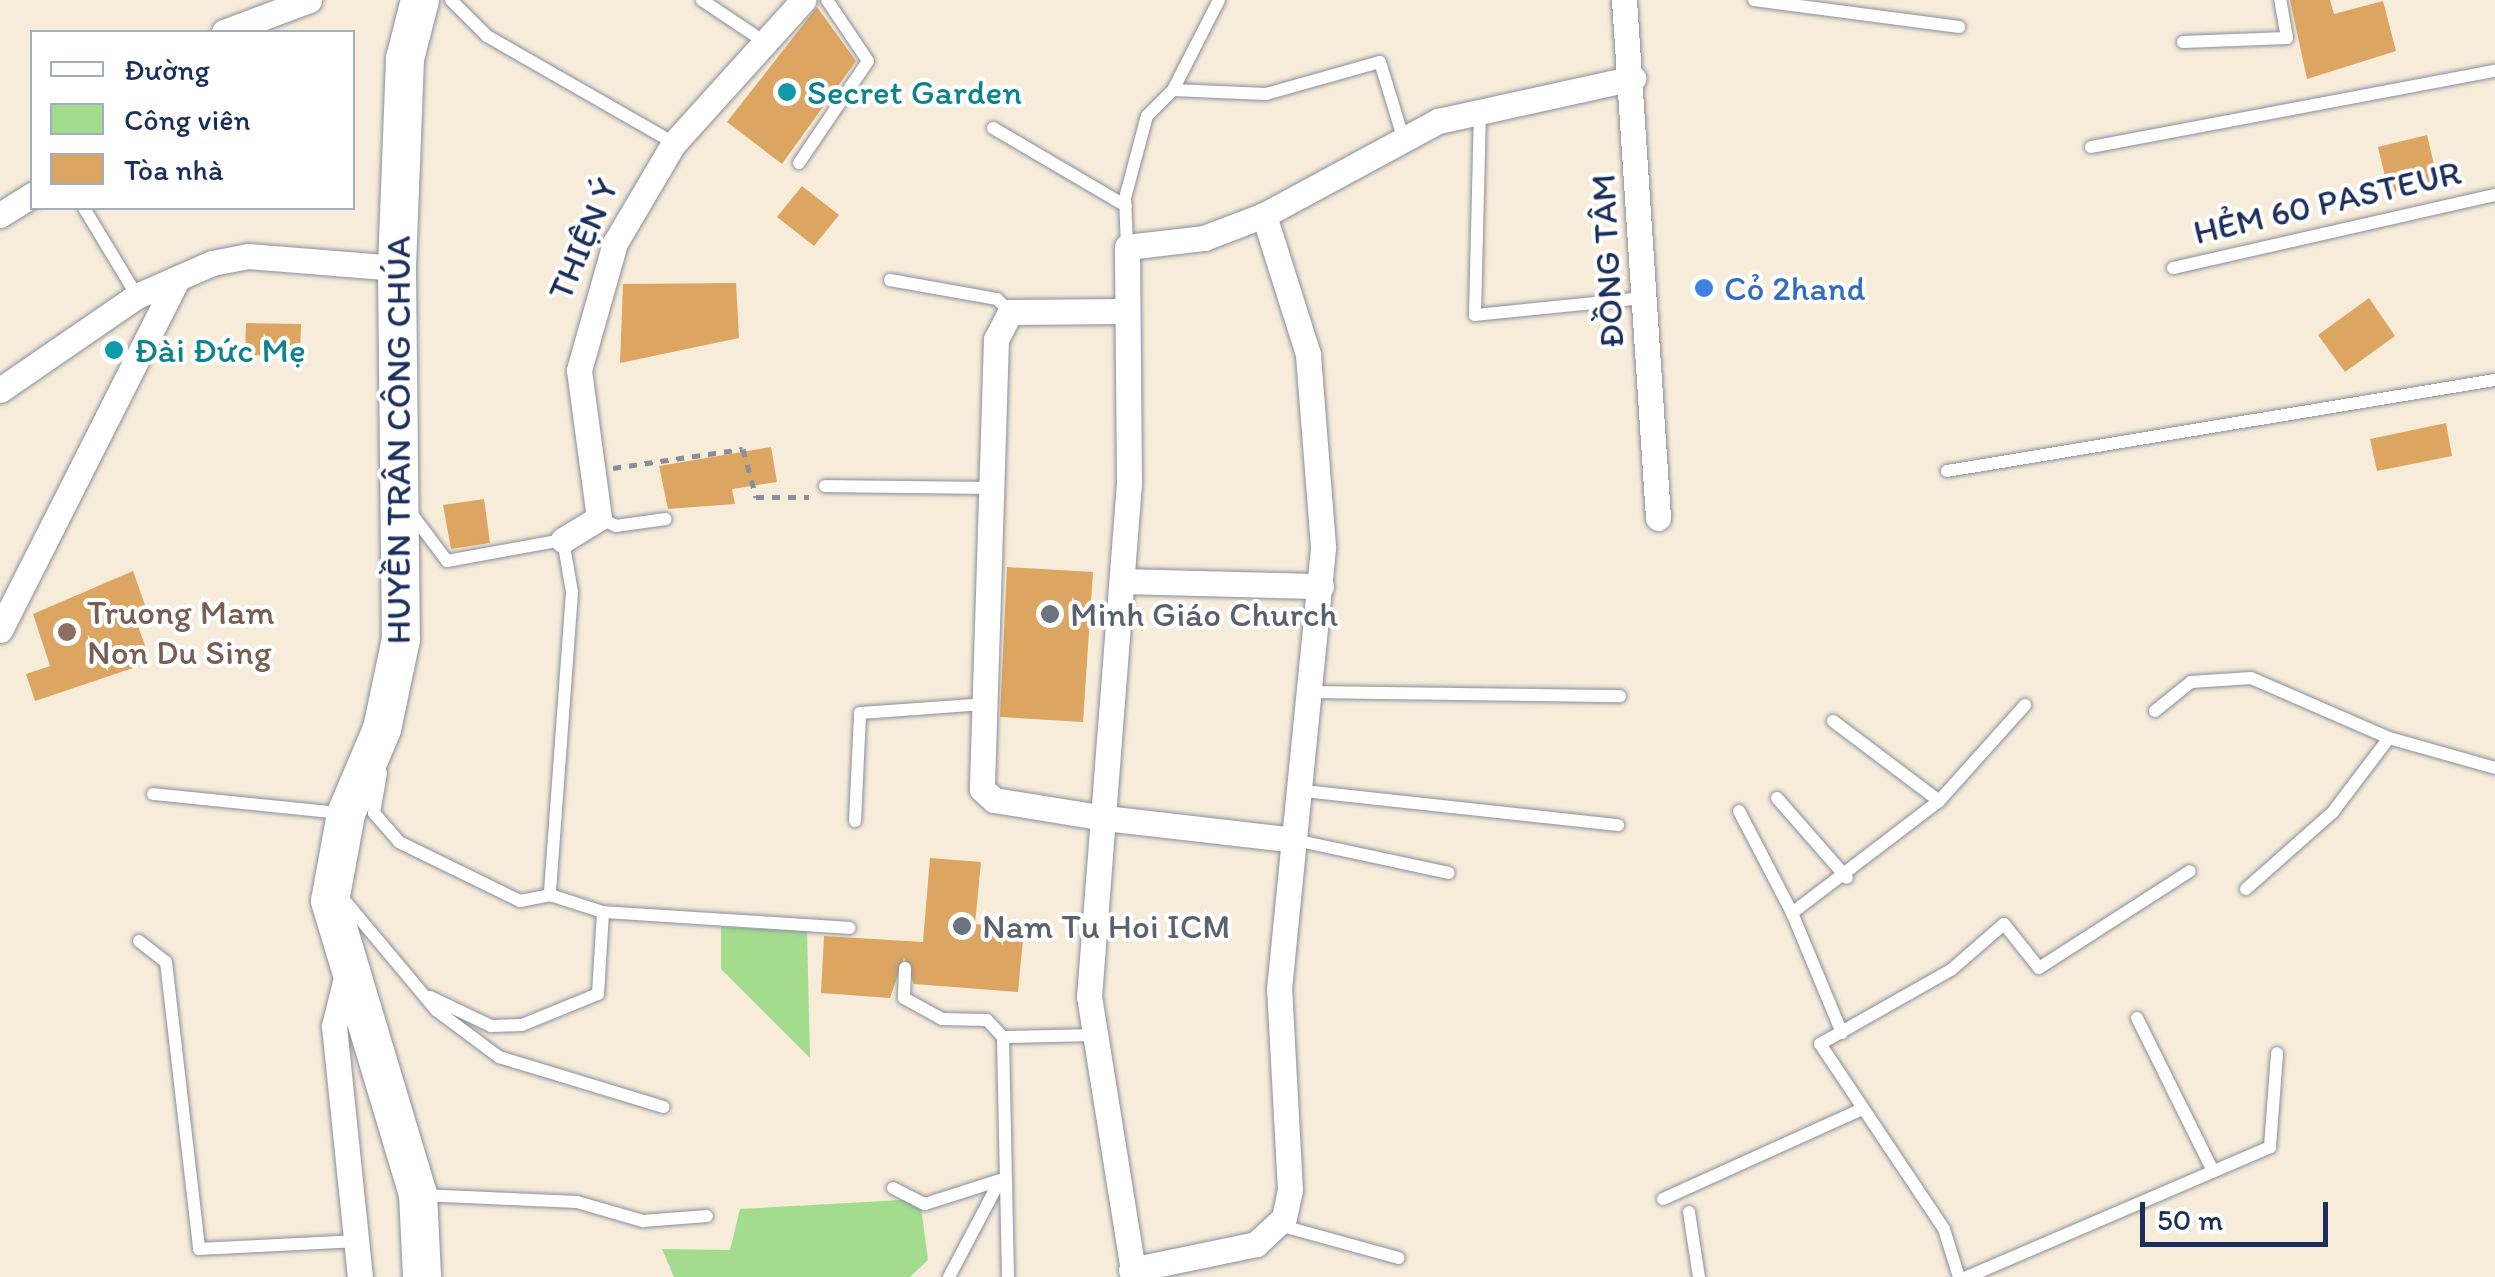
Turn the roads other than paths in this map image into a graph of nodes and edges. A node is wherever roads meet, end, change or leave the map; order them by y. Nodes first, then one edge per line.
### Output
1 (310, 0) edge
2 (420, 0) edge
3 (451, 0) edge
4 (702, 0) edge
5 (803, 0) edge
6 (827, 0) edge
7 (1219, 0) edge
8 (1624, 0) edge
9 (1754, 0) edge
10 (2280, 0) edge
11 (1959, 27) dead end
12 (229, 30) edge
13 (764, 41) junction
14 (2183, 42) dead end
15 (2495, 72) edge
16 (1633, 78) junction
17 (1173, 90) junction
18 (1480, 110) junction
19 (993, 128) dead end
20 (1402, 134) junction
21 (674, 143) junction
22 (2091, 147) dead end
23 (799, 163) dead end
24 (2495, 195) edge
25 (30, 197) edge
26 (1126, 206) junction
27 (85, 210) edge
28 (0, 215) edge
29 (1264, 215) junction
30 (1126, 246) junction
31 (397, 268) junction
32 (2173, 268) dead end
33 (890, 280) dead end
34 (176, 281) junction
35 (137, 296) junction
36 (1642, 298) junction
37 (1124, 311) junction
38 (1010, 312) junction
39 (2495, 380) edge
40 (0, 390) edge
41 (1946, 471) dead end
42 (825, 486) dead end
43 (986, 488) junction
44 (400, 494) junction
45 (599, 518) junction
46 (1658, 518) dead end
47 (666, 519) dead end
48 (563, 540) junction
49 (1124, 581) junction
50 (1321, 586) junction
51 (0, 630) edge
52 (1315, 692) junction
53 (1620, 696) dead end
54 (985, 704) junction
55 (2025, 705) dead end
56 (2155, 711) dead end
57 (1833, 721) dead end
58 (382, 729) junction
59 (2390, 738) junction
60 (2495, 768) edge
61 (1304, 791) junction
62 (153, 794) dead end
63 (1777, 798) dead end
64 (1939, 801) junction
65 (1739, 811) dead end
66 (346, 814) junction
67 (1105, 818) junction
68 (855, 821) dead end
69 (1618, 826) dead end
70 (1295, 840) junction
71 (2190, 871) dead end
72 (1449, 873) dead end
73 (1847, 878) junction
74 (332, 886) junction
75 (2246, 889) dead end
76 (550, 895) junction
77 (604, 912) junction
78 (1792, 913) junction
79 (849, 928) dead end
80 (140, 941) dead end
81 (905, 968) dead end
82 (347, 974) junction
83 (420, 990) junction
84 (2138, 1018) dead end
85 (1842, 1034) junction
86 (1090, 1035) junction
87 (1003, 1037) junction
88 (2277, 1053) dead end
89 (664, 1106) dead end
90 (1862, 1109) junction
91 (2212, 1171) junction
92 (1000, 1180) junction
93 (893, 1188) dead end
94 (418, 1194) junction
95 (1663, 1199) dead end
96 (1690, 1212) dead end
97 (707, 1216) dead end
98 (1278, 1226) junction
99 (358, 1241) junction
100 (1399, 1258) dead end
101 (1132, 1273) edge
102 (360, 1277) edge
103 (422, 1277) edge
104 (949, 1277) edge
105 (1008, 1277) edge
106 (1699, 1277) edge
107 (1963, 1277) edge

1 - 12 street
2 - 31 street, HUYỀN TRÂN CÔNG CHÚA
3 - 21 lane
4 - 13 lane
5 - 13 street, THIỆN Ý
6 - 23 lane
7 - 17 lane
8 - 16 street, ĐỒNG TÂM
9 - 11 lane
10 - 14 lane
13 - 21 street, THIỆN Ý
15 - 22 lane
16 - 18 street
16 - 36 street, ĐỒNG TÂM
17 - 20 lane
17 - 26 lane
18 - 20 street
18 - 36 lane
19 - 26 lane
20 - 29 street
21 - 45 street, THIỆN Ý
24 - 32 lane, HẺM 60 PASTEUR
25 - 28 street
26 - 30 lane
27 - 35 lane
29 - 30 street
29 - 50 street
30 - 37 street
31 - 34 street
31 - 44 street, HUYỀN TRÂN CÔNG CHÚA
33 - 38 lane
34 - 35 street
34 - 51 street
35 - 40 street
36 - 46 street, ĐỒNG TÂM
37 - 38 street
37 - 49 street
38 - 43 street
39 - 41 lane
42 - 43 lane
43 - 54 street
44 - 48 lane
44 - 58 street, HUYỀN TRÂN CÔNG CHÚA
45 - 47 lane
45 - 48 street
48 - 76 lane
49 - 50 street
49 - 67 street
50 - 52 street
52 - 53 lane
52 - 61 street
54 - 67 street
54 - 68 lane
55 - 64 lane
56 - 59 lane
57 - 64 lane
58 - 66 street, HUYỀN TRÂN CÔNG CHÚA
58 - 76 lane
59 - 60 lane
59 - 75 lane
61 - 69 lane
61 - 70 street
62 - 66 lane
63 - 73 lane
64 - 73 lane
65 - 78 lane
66 - 74 street, HUYỀN TRÂN CÔNG CHÚA
67 - 70 street
67 - 86 street
70 - 72 lane
70 - 98 street
71 - 85 lane
73 - 78 lane
74 - 82 street, HUYỀN TRÂN CÔNG CHÚA
74 - 83 lane
76 - 77 lane
77 - 79 lane
77 - 83 lane
78 - 85 lane
80 - 99 lane
81 - 87 lane
82 - 94 street, HUYỀN TRÂN CÔNG CHÚA
82 - 99 street
83 - 89 lane
84 - 91 lane
85 - 90 lane
86 - 87 lane
86 - 101 street
87 - 92 lane
88 - 91 lane
90 - 95 lane
90 - 107 lane
91 - 107 lane
92 - 93 lane
92 - 104 lane
92 - 105 lane
94 - 97 lane
94 - 103 street, HUYỀN TRÂN CÔNG CHÚA
96 - 106 lane
98 - 100 lane
98 - 101 street
99 - 102 street

